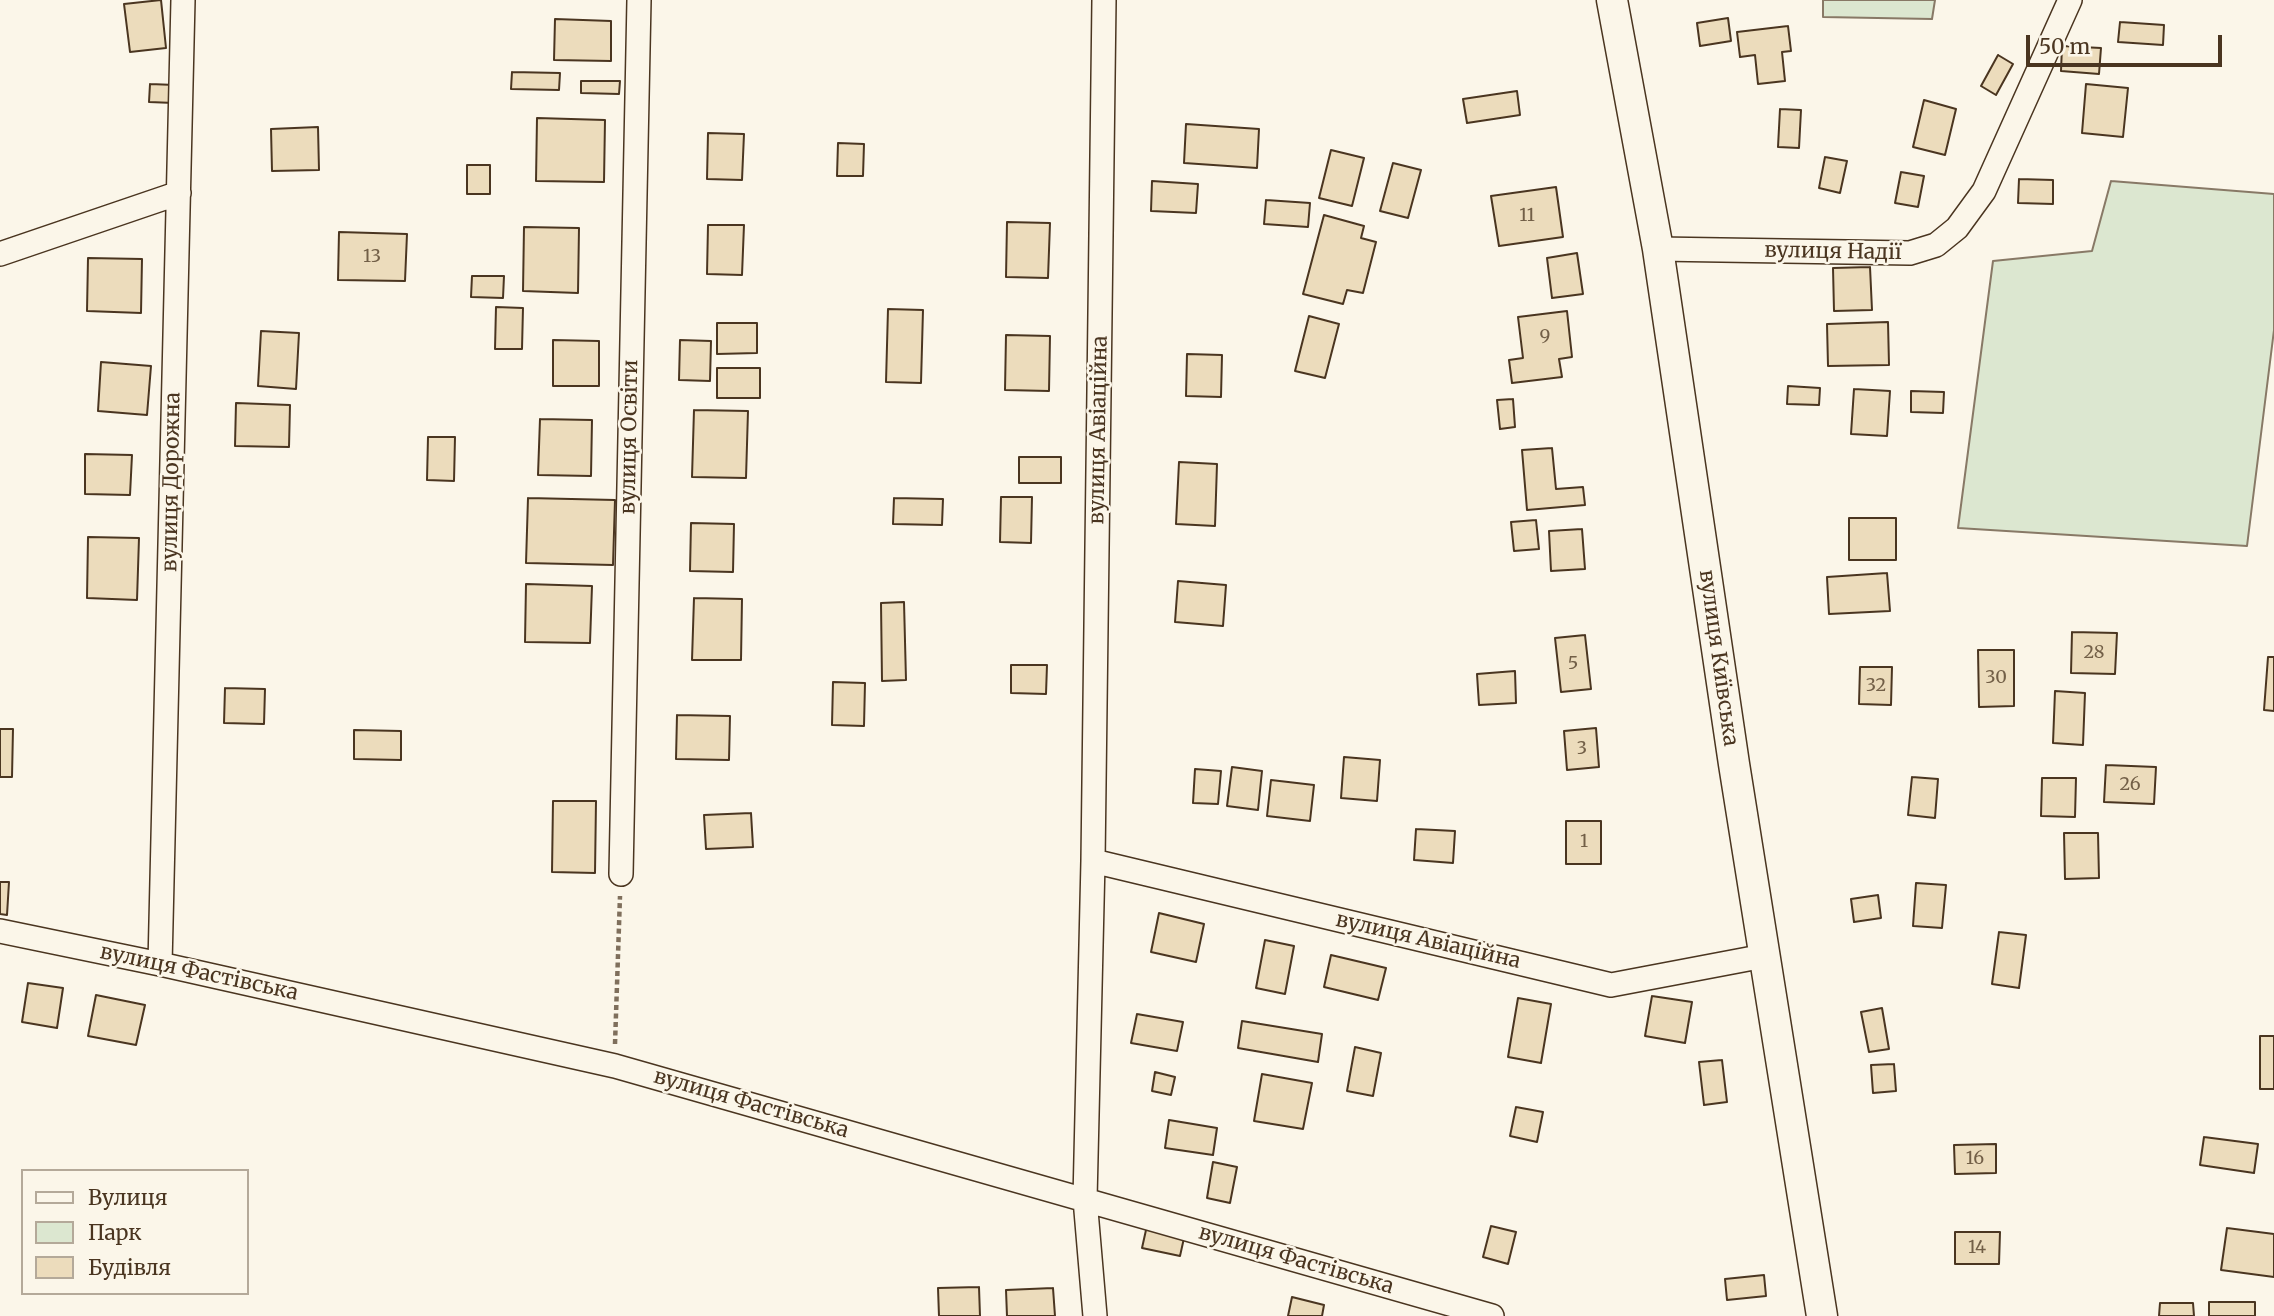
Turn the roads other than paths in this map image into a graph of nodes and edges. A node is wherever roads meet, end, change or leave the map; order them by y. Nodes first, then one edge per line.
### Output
1 (183, 0) edge
2 (639, 0) edge
3 (1104, 0) edge
4 (1612, 0) edge
5 (2070, 0) edge
6 (179, 192) junction
7 (1658, 249) junction
8 (0, 254) edge
9 (1093, 861) junction
10 (621, 874) road end
11 (0, 932) edge
12 (1764, 956) junction
13 (160, 964) junction
14 (1085, 1199) junction
15 (1096, 1316) edge
16 (1492, 1316) edge
17 (1822, 1316) edge

1 - 6 street, вулиця Дорожна
2 - 10 street, вулиця Освіти
3 - 9 street, вулиця Авіаційна
4 - 7 street, вулиця Київська
5 - 7 street, вулиця Надії
6 - 8 street
6 - 13 street, вулиця Дорожна
7 - 12 street, вулиця Київська
9 - 12 street, вулиця Авіаційна
9 - 14 street, вулиця Авіаційна
11 - 13 street, вулиця Фастівська
12 - 17 street, вулиця Київська
13 - 14 street, вулиця Фастівська
14 - 15 street, вулиця Авіаційна
14 - 16 street, вулиця Фастівська

